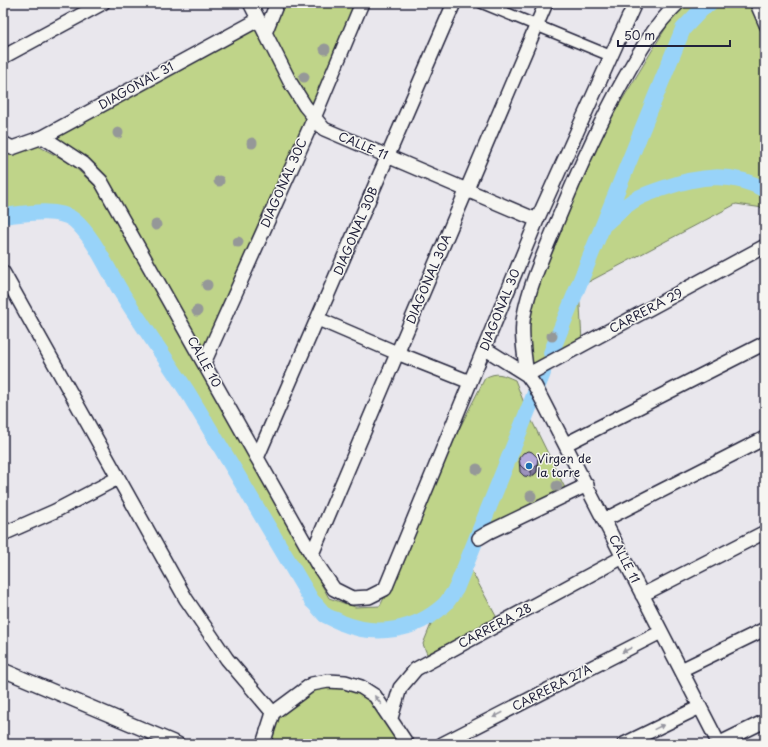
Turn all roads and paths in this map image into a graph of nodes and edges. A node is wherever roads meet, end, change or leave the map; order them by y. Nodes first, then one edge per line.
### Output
1 (103, 3) edge
2 (250, 3) edge
3 (277, 3) edge
4 (362, 3) edge
5 (454, 3) edge
6 (482, 3) edge
7 (546, 3) edge
8 (635, 3) edge
9 (678, 3) edge
10 (755, 3) edge
11 (258, 20) junction
12 (537, 25) junction
13 (765, 26) edge
14 (265, 33) junction
15 (611, 56) junction
16 (3, 57) edge
17 (314, 118) junction
18 (42, 137) junction
19 (7, 145) edge
20 (388, 157) junction
21 (467, 190) junction
22 (537, 220) junction
23 (765, 246) edge
24 (3, 272) edge
25 (318, 319) junction
26 (765, 343) edge
27 (484, 348) junction
28 (397, 353) junction
29 (204, 363) junction
30 (531, 380) junction
31 (470, 382) junction
32 (765, 438) edge
33 (566, 444) junction
34 (257, 458) junction
35 (118, 478) junction
36 (587, 485) junction
37 (604, 520) junction
38 (765, 532) edge
39 (3, 534) edge
40 (479, 538) dead end
41 (312, 554) junction
42 (623, 557) junction
43 (642, 594) junction
44 (352, 598) joint
45 (765, 629) edge
46 (661, 632) junction
47 (3, 670) edge
48 (681, 670) junction
49 (700, 707) junction
50 (273, 713) junction
51 (391, 718) junction
52 (765, 721) edge
53 (178, 744) edge
54 (263, 744) edge
55 (407, 744) edge
56 (442, 744) edge
57 (624, 744) edge
58 (718, 744) edge

1 - 16 street
2 - 11 street, CALLE 11
3 - 14 street
4 - 17 street, DIAGONAL 30C
5 - 20 street, DIAGONAL 30B
6 - 12 street
7 - 12 street, DIAGONAL 30A
8 - 15 street, DIAGONAL 30
9 - 30 street, DIAGONAL 30
10 - 13 street
11 - 14 street, CALLE 11
11 - 18 street, DIAGONAL 31
12 - 15 street
12 - 21 street, DIAGONAL 30A
14 - 17 street, CALLE 11
15 - 22 street, DIAGONAL 30
17 - 20 street, CALLE 11
17 - 29 street, DIAGONAL 30C
18 - 19 street, DIAGONAL 31
18 - 29 street, CALLE 10
20 - 21 street, CALLE 11
20 - 25 street, DIAGONAL 30B
21 - 22 street, CALLE 11
21 - 28 street, DIAGONAL 30A
22 - 27 street, DIAGONAL 30
23 - 30 street, CARRERA 29
24 - 35 street
25 - 28 street
25 - 34 street, DIAGONAL 30B
26 - 33 street
27 - 30 street
27 - 31 street, DIAGONAL 30
28 - 31 street
28 - 41 street, DIAGONAL 30A
29 - 34 street, CALLE 10
30 - 33 street, CALLE 11
31 - 44 street, DIAGONAL 30
32 - 37 street
33 - 36 street, CALLE 11
34 - 41 street, CALLE 10
35 - 39 street
35 - 50 street
36 - 37 street, CALLE 11
36 - 40 street
37 - 42 street, CALLE 11
38 - 43 street
41 - 44 street, CALLE 10
42 - 43 street, CALLE 11
42 - 51 street, CARRERA 28
43 - 46 street, CALLE 11
45 - 48 street
46 - 48 street, CALLE 11
46 -> 56 street, CARRERA 27A
47 - 53 street
48 - 49 street, CALLE 11
57 -> 49 street
49 - 58 street, CALLE 11
51 -> 50 street
50 - 54 street
51 - 55 street
52 - 58 street

